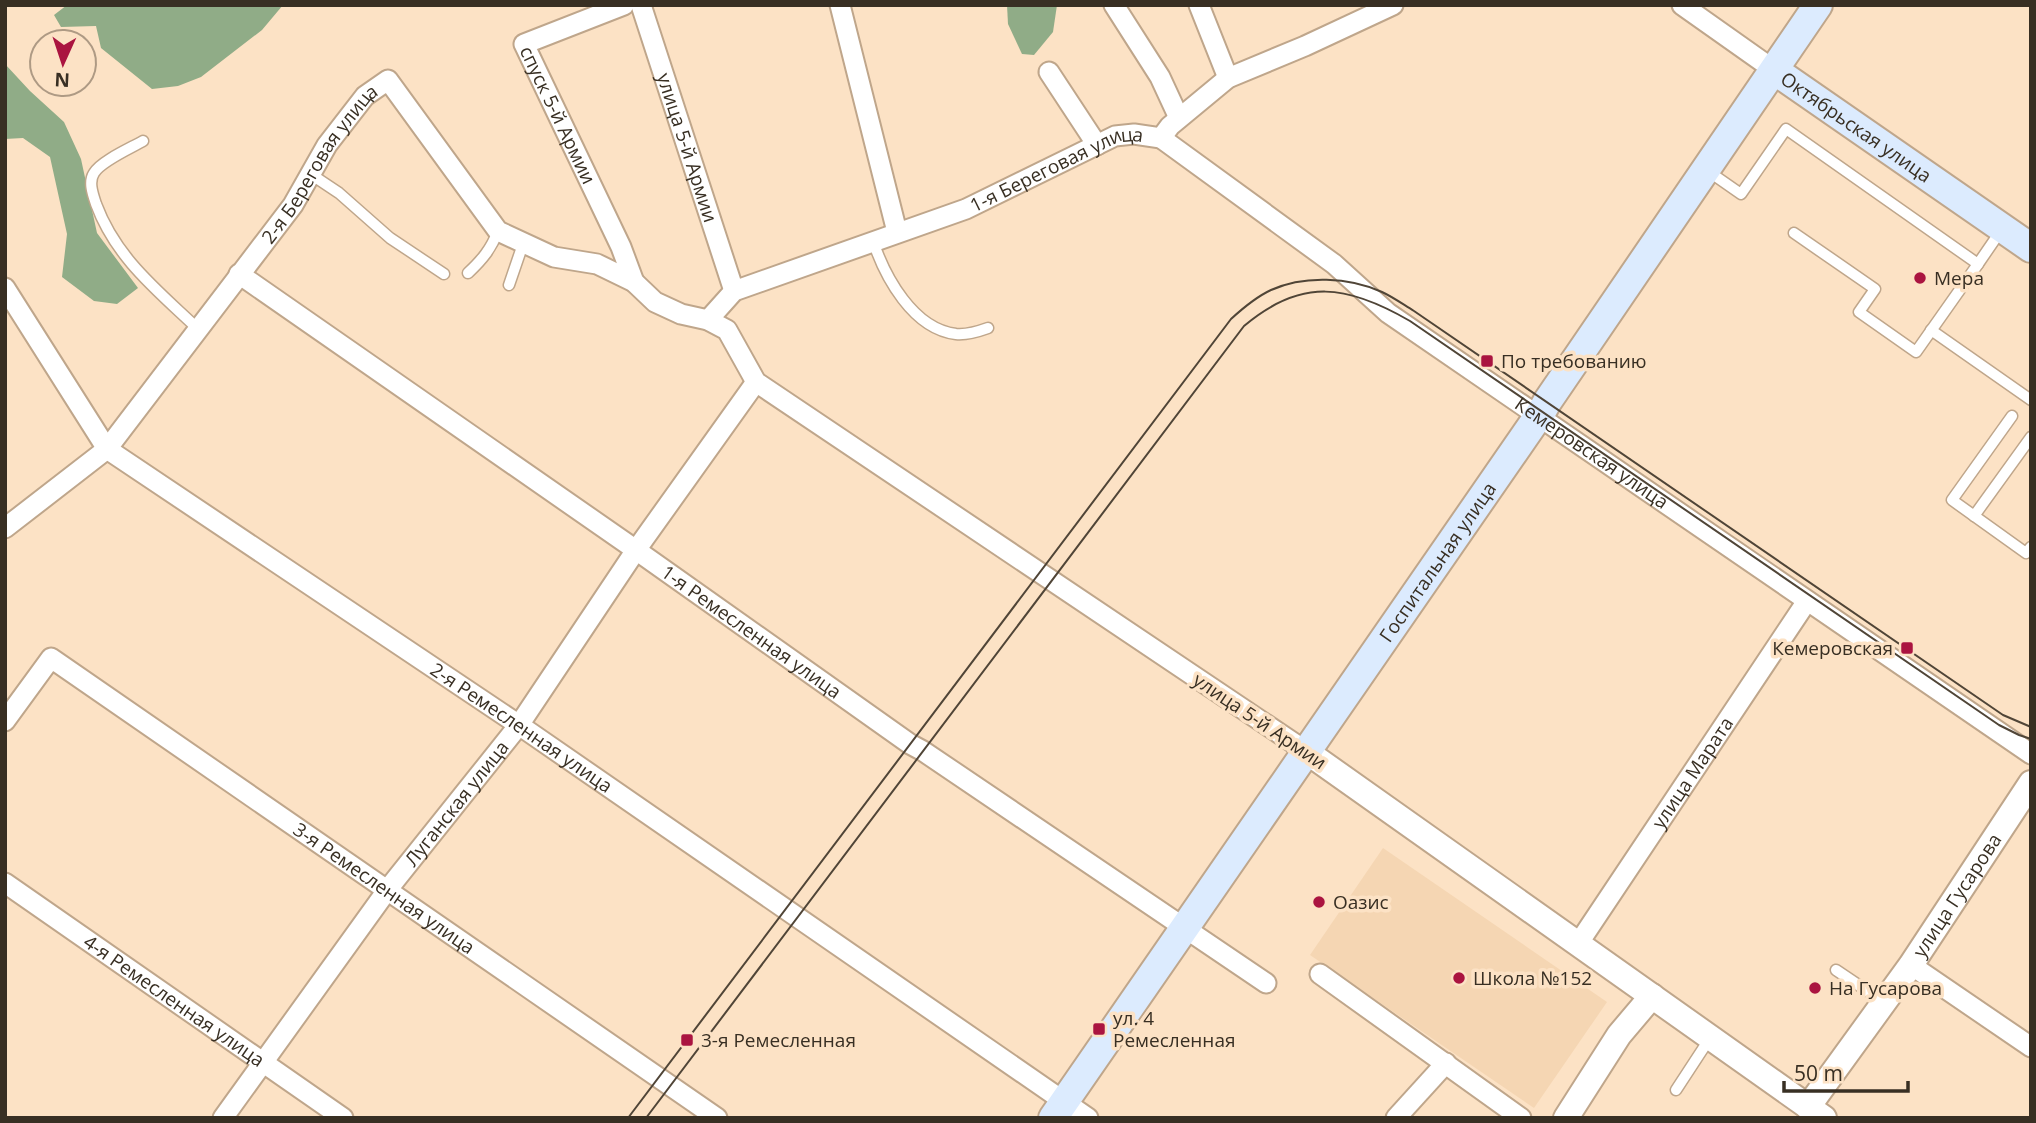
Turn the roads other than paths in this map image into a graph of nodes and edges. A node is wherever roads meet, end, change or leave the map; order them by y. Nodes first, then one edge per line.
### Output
1 (624, 5) edge
2 (641, 5) edge
3 (840, 5) edge
4 (1114, 5) edge
5 (1199, 5) edge
6 (1392, 5) edge
7 (1682, 5) edge
8 (1818, 5) edge
9 (1774, 70) junction
10 (1049, 72) dead end
11 (1228, 78) junction
12 (1179, 118) junction
13 (1161, 138) junction
14 (143, 141) dead end
15 (1097, 145) junction
16 (1707, 170) junction
17 (312, 175) junction
18 (2002, 229) junction
19 (498, 231) junction
20 (897, 232) junction
21 (1794, 233) dead end
22 (873, 241) junction
23 (523, 244) junction
24 (2031, 248) edge
25 (1978, 264) junction
26 (468, 273) dead end
27 (239, 274) junction
28 (444, 274) dead end
29 (634, 282) junction
30 (509, 285) dead end
31 (5, 288) edge
32 (734, 291) junction
33 (708, 320) junction
34 (197, 328) junction
35 (988, 328) dead end
36 (1931, 330) junction
37 (756, 382) junction
38 (2031, 400) edge
39 (2012, 416) dead end
40 (1538, 417) junction
41 (2031, 437) edge
42 (107, 449) junction
43 (1974, 516) junction
44 (5, 528) edge
45 (2031, 547) edge
46 (636, 550) junction
47 (1807, 601) junction
48 (5, 722) edge
49 (519, 725) junction
50 (1307, 752) junction
51 (2031, 754) edge
52 (2031, 783) edge
53 (5, 883) edge
54 (388, 889) junction
55 (1185, 929) junction
56 (1578, 944) junction
57 (1911, 965) junction
58 (1836, 970) dead end
59 (1320, 974) dead end
60 (1266, 983) dead end
61 (1652, 996) junction
62 (1885, 1003) junction
63 (1711, 1038) junction
64 (2031, 1047) edge
65 (262, 1063) junction
66 (1446, 1063) junction
67 (1676, 1090) dead end
68 (1059, 1109) edge
69 (1816, 1112) edge
70 (223, 1118) edge
71 (343, 1118) edge
72 (718, 1118) edge
73 (1088, 1118) edge
74 (1396, 1118) edge
75 (1521, 1118) edge
76 (1566, 1118) edge

1 - 29 street, спуск 5-й Армии
2 - 32 street, улица 5-й Армии
3 - 20 street
4 - 12 street
5 - 11 street
6 - 11 street, 1-я Береговая улица
7 - 9 street, Октябрьская улица
8 - 9 main road, Госпитальная улица
9 - 16 main road, Госпитальная улица
9 - 18 main road, Октябрьская улица
10 - 15 street
11 - 12 street, 1-я Береговая улица
12 - 13 street, 1-я Береговая улица
13 - 15 street, 1-я Береговая улица
13 - 40 street, Кемеровская улица
14 - 34 lane
15 - 20 street, 1-я Береговая улица
16 - 25 lane
16 - 40 main road, Госпитальная улица
17 - 19 street, 2-я Береговая улица
17 - 27 street, 2-я Береговая улица
17 - 28 lane
18 - 24 main road, Октябрьская улица
18 - 25 lane
19 - 23 street, 2-я Береговая улица
19 - 26 lane
20 - 22 street, 1-я Береговая улица
21 - 36 lane
22 - 32 street, 1-я Береговая улица
22 - 35 lane
23 - 29 street, 2-я Береговая улица
23 - 30 lane
25 - 36 lane
27 - 34 street, 2-я Береговая улица
27 - 46 street, 1-я Ремесленная улица
29 - 33 street, 2-я Береговая улица
31 - 42 street, 2-я Ремесленная улица
32 - 33 street, 1-я Береговая улица
33 - 37 street, улица 5-й Армии
34 - 42 street, 2-я Береговая улица
36 - 38 lane
37 - 46 street, Луганская улица
37 - 50 street, улица 5-й Армии
39 - 43 lane
40 - 47 street, Кемеровская улица
40 - 50 main road, Госпитальная улица
41 - 43 lane
42 - 44 street, 2-я Береговая улица
42 - 49 street, 2-я Ремесленная улица
43 - 45 lane
46 - 49 street, Луганская улица
46 - 55 street, 1-я Ремесленная улица
47 - 51 street, Кемеровская улица
47 - 56 street, улица Марата
48 - 54 street, 3-я Ремесленная улица
49 - 54 street, Луганская улица
49 - 68 street, 2-я Ремесленная улица
50 - 55 main road, Госпитальная улица
50 - 56 street, улица 5-й Армии
52 - 57 street, улица Гусарова
53 - 65 street, 4-я Ремесленная улица
54 - 65 street, Луганская улица
54 - 72 street, 3-я Ремесленная улица
55 - 60 street, 1-я Ремесленная улица
55 - 68 main road, Госпитальная улица
56 - 61 street, улица 5-й Армии
57 - 62 street, улица Гусарова
57 - 64 street
58 - 62 lane
59 - 66 street
61 - 63 street, улица 5-й Армии
61 - 76 street
62 - 69 street, улица Гусарова
63 - 67 lane
63 - 69 street, улица 5-й Армии
65 - 70 street, Луганская улица
65 - 71 street, 4-я Ремесленная улица
66 - 74 street
66 - 75 street
68 - 73 street, 2-я Ремесленная улица

